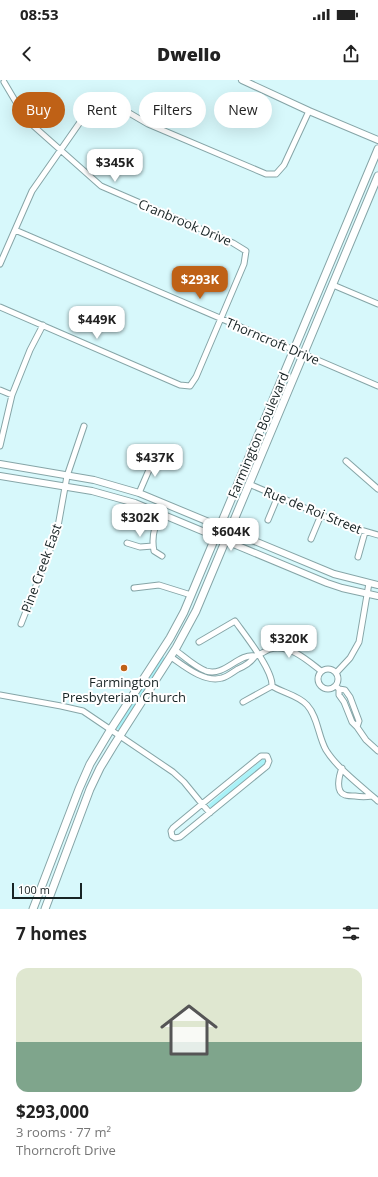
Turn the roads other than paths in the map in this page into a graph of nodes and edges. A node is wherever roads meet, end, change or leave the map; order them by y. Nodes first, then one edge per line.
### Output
1 (242, 80) edge
2 (4, 82) edge
3 (309, 110) junction
4 (378, 140) edge
5 (378, 149) edge
6 (60, 151) junction
7 (378, 176) edge
8 (14, 230) junction
9 (0, 264) edge
10 (323, 281) junction
11 (333, 285) junction
12 (378, 304) edge
13 (0, 307) edge
14 (221, 319) junction
15 (43, 325) junction
16 (294, 350) junction
17 (304, 354) junction
18 (378, 386) edge
19 (0, 390) edge
20 (12, 395) junction
21 (84, 426) dead end
22 (0, 446) edge
23 (155, 456) dead end
24 (346, 461) dead end
25 (0, 464) edge
26 (0, 476) edge
27 (67, 476) junction
28 (249, 484) junction
29 (64, 487) junction
30 (378, 489) edge
31 (139, 493) junction
32 (278, 496) junction
33 (161, 514) junction
34 (321, 515) junction
35 (268, 520) dead end
36 (220, 526) junction
37 (230, 530) junction
38 (365, 532) junction
39 (378, 535) edge
40 (216, 537) junction
41 (312, 539) dead end
42 (226, 541) junction
43 (127, 543) dead end
44 (153, 546) junction
45 (162, 556) dead end
46 (358, 557) dead end
47 (369, 583) junction
48 (378, 585) edge
49 (134, 588) dead end
50 (367, 594) junction
51 (191, 595) junction
52 (378, 596) edge
53 (21, 624) dead end
54 (199, 642) dead end
55 (169, 652) junction
56 (257, 656) junction
57 (321, 671) junction
58 (336, 673) junction
59 (272, 686) junction
60 (338, 688) junction
61 (0, 695) edge
62 (351, 700) junction
63 (243, 702) dead end
64 (344, 703) junction
65 (357, 728) junction
66 (111, 729) junction
67 (120, 736) junction
68 (378, 751) edge
69 (342, 768) junction
70 (372, 796) junction
71 (378, 801) edge
72 (202, 804) junction
73 (210, 813) junction
74 (45, 879) junction
75 (34, 909) edge
76 (37, 909) edge
77 (45, 909) edge

1 - 3 street
2 - 6 street, Cranbrook Drive
3 - 4 street
3 - 6 street
5 - 10 main road, Farmington Boulevard
6 - 8 street
6 - 14 street, Cranbrook Drive
7 - 11 main road, Farmington Boulevard
8 - 9 street
8 - 14 street, Thorncroft Drive
10 - 11 street
10 - 16 main road, Farmington Boulevard
11 - 12 street
11 - 17 main road, Farmington Boulevard
13 - 15 street
14 - 15 street
14 - 16 street, Thorncroft Drive
15 - 20 street
16 - 17 street, Thorncroft Drive
16 - 36 main road, Farmington Boulevard
17 - 18 street, Thorncroft Drive
17 - 28 main road, Farmington Boulevard
19 - 20 street
20 - 22 street
21 - 27 street, Pine Creek East
23 - 31 street
24 - 30 street
25 - 27 street
26 - 29 street
27 - 29 street, Pine Creek East
27 - 31 street
28 - 32 street, Rue de Roi Street
28 - 37 main road, Farmington Boulevard
29 - 33 street
29 - 53 street, Pine Creek East
31 - 36 street
32 - 34 street, Rue de Roi Street
32 - 35 street
33 - 40 street
33 - 44 street
34 - 38 street, Rue de Roi Street
34 - 41 street
36 - 37 street
36 - 40 main road, Farmington Boulevard
37 - 42 main road, Farmington Boulevard
37 - 47 street
38 - 39 street, Rue de Roi Street
38 - 46 street
40 - 42 street
40 - 51 main road, Farmington Boulevard
42 - 50 street
42 - 55 main road, Farmington Boulevard
43 - 44 street
44 - 45 street
47 - 48 street
47 - 50 street
49 - 51 street
50 - 52 street
50 - 58 street
51 - 55 main road, Farmington Boulevard
54 - 56 street
55 - 56 street
55 - 56 street
55 - 66 main road, Farmington Boulevard
55 - 67 main road, Farmington Boulevard
56 - 57 street
56 - 59 street
57 - 58 street
57 - 60 street
58 - 60 street
59 - 63 street
59 - 69 street
60 - 62 street
60 - 64 street
61 - 66 street
62 - 64 street
62 - 65 street
64 - 65 street
65 - 68 street
66 - 67 street
66 - 74 main road, Farmington Boulevard
67 - 72 street
67 - 77 main road, Farmington Boulevard
69 - 70 street
69 - 70 street
70 - 71 street
72 - 73 street
72 - 73 street
72 - 73 street
74 - 75 main road, Farmington Boulevard
74 - 76 main road

